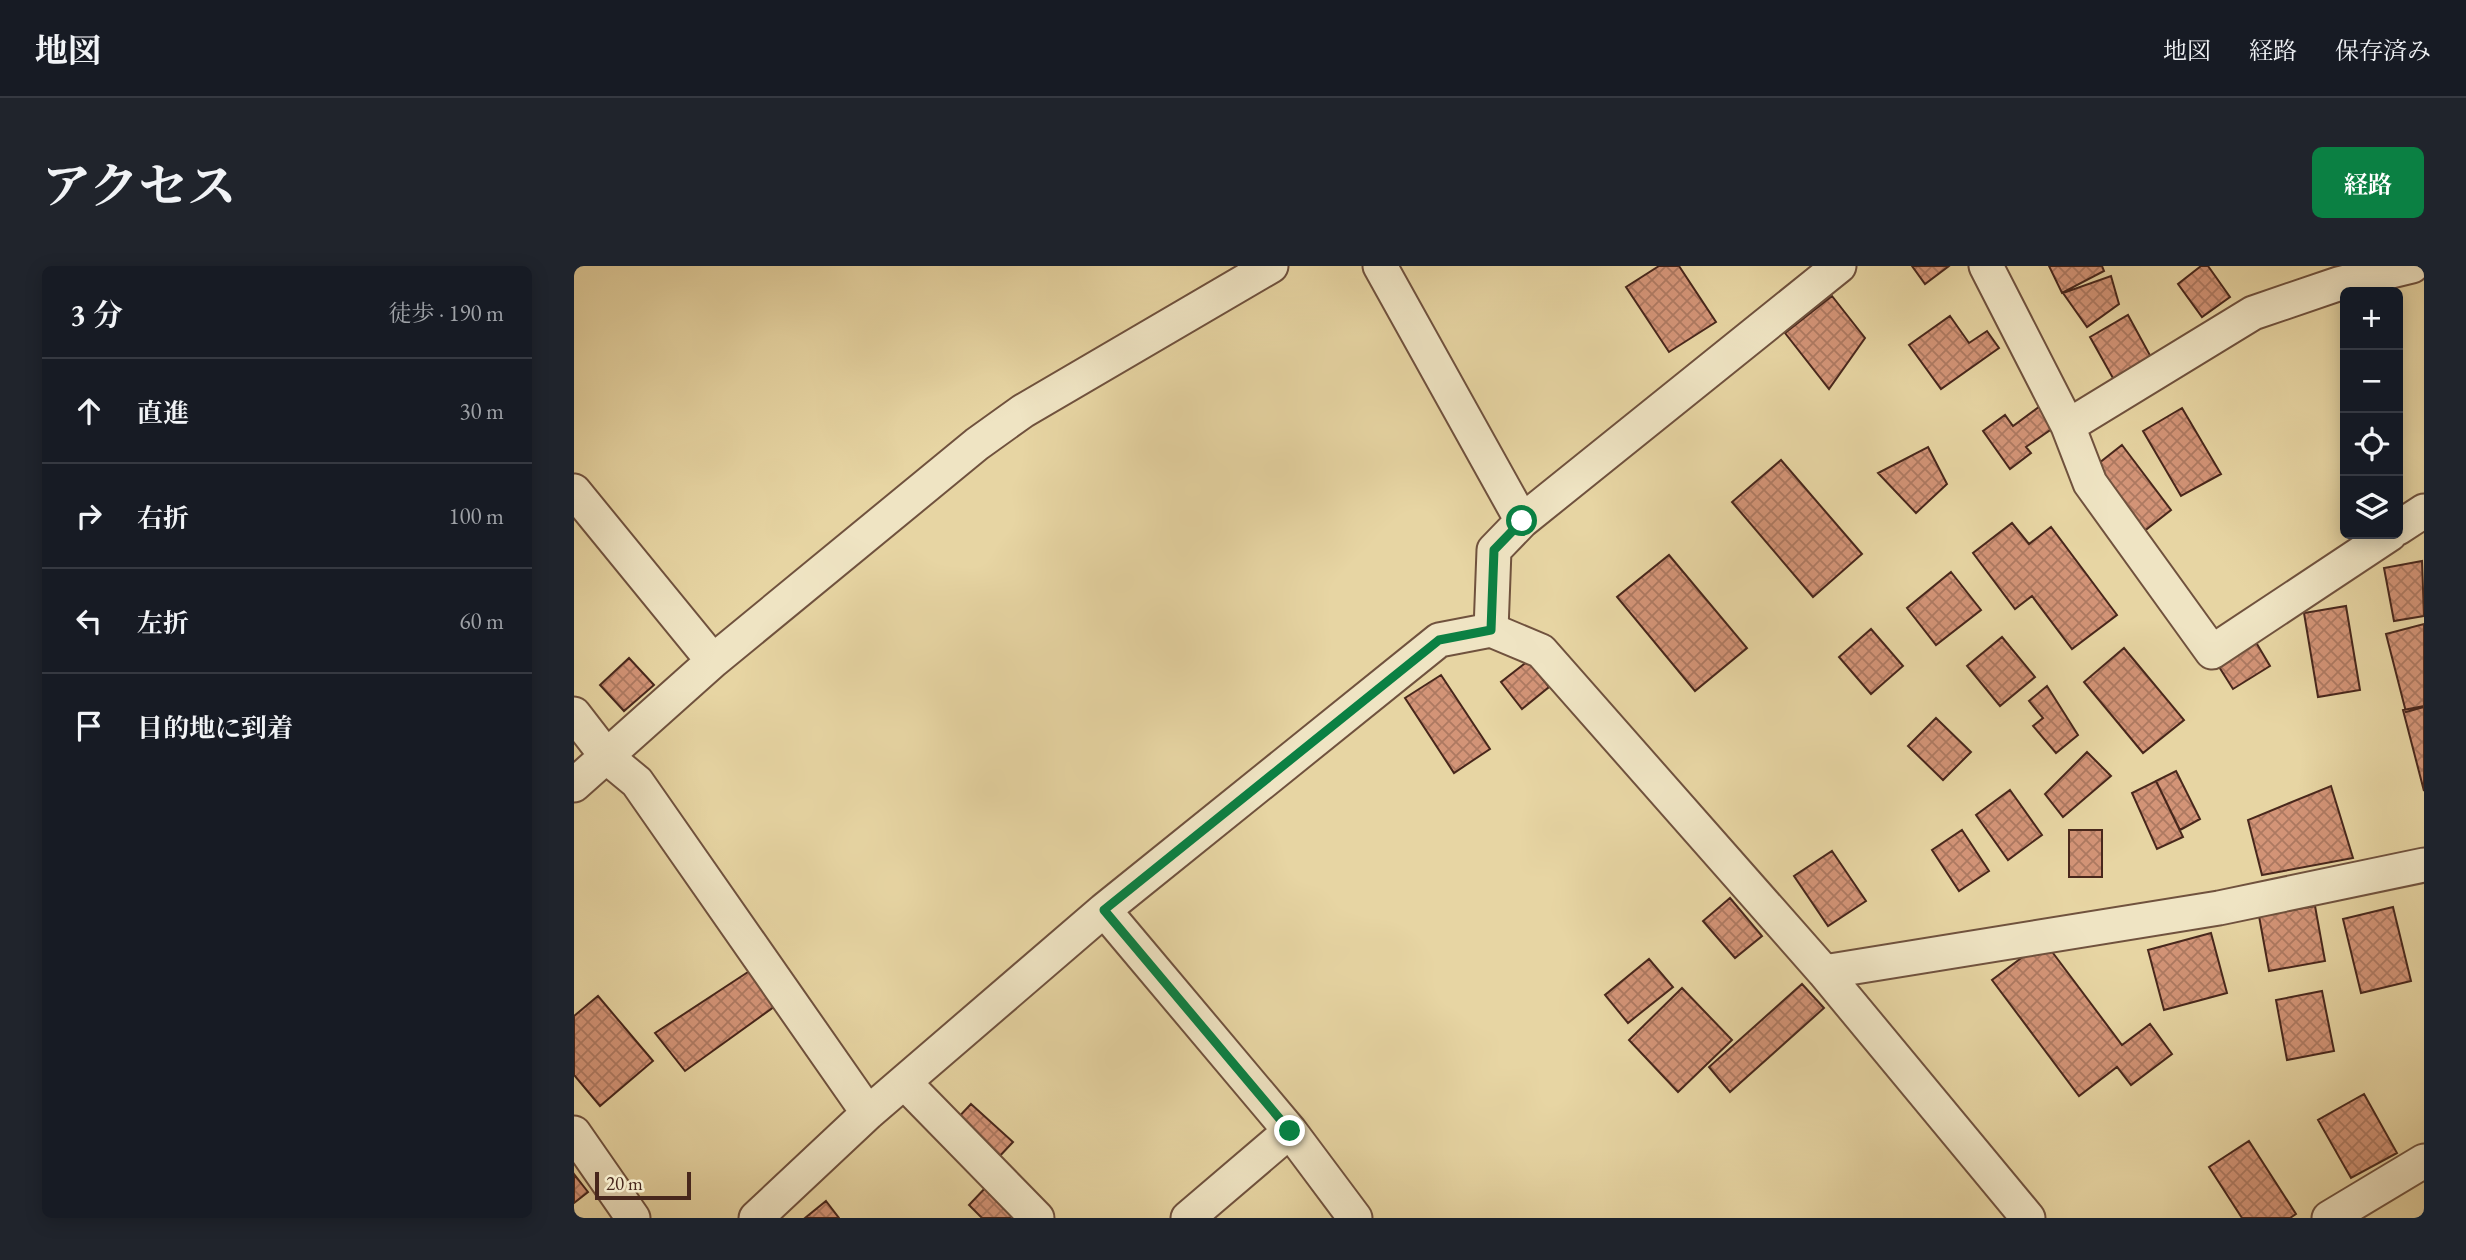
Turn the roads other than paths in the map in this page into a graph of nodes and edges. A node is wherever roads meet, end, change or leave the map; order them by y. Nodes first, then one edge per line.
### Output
1 (1271, 266) edge
2 (1380, 266) edge
3 (1839, 266) edge
4 (1986, 266) edge
5 (2413, 266) edge
6 (2067, 426) junction
7 (574, 491) edge
8 (2424, 511) edge
9 (1522, 521) junction
10 (2403, 525) edge
11 (2382, 539) edge
12 (1491, 630) junction
13 (713, 661) junction
14 (574, 714) edge
15 (608, 758) junction
16 (574, 785) edge
17 (2424, 865) edge
18 (1104, 910) junction
19 (1824, 972) junction
20 (904, 1082) junction
21 (868, 1113) junction
22 (1290, 1131) junction
23 (574, 1133) edge
24 (2424, 1161) edge
25 (633, 1218) edge
26 (756, 1218) edge
27 (1037, 1218) edge
28 (1188, 1218) edge
29 (1355, 1218) edge
30 (2028, 1218) edge
31 (2329, 1218) edge

1 - 13 street
2 - 9 street
3 - 9 street
4 - 6 street
5 - 6 street
6 - 11 street
7 - 13 street
8 - 10 street
9 - 12 street
12 - 18 street
12 - 19 street
13 - 15 street
14 - 15 street
15 - 16 street
15 - 21 street
17 - 19 street
18 - 20 street
18 - 22 street
19 - 30 street
20 - 21 street
20 - 27 street
21 - 26 street
22 - 28 street
22 - 29 street
23 - 25 street
24 - 31 street

